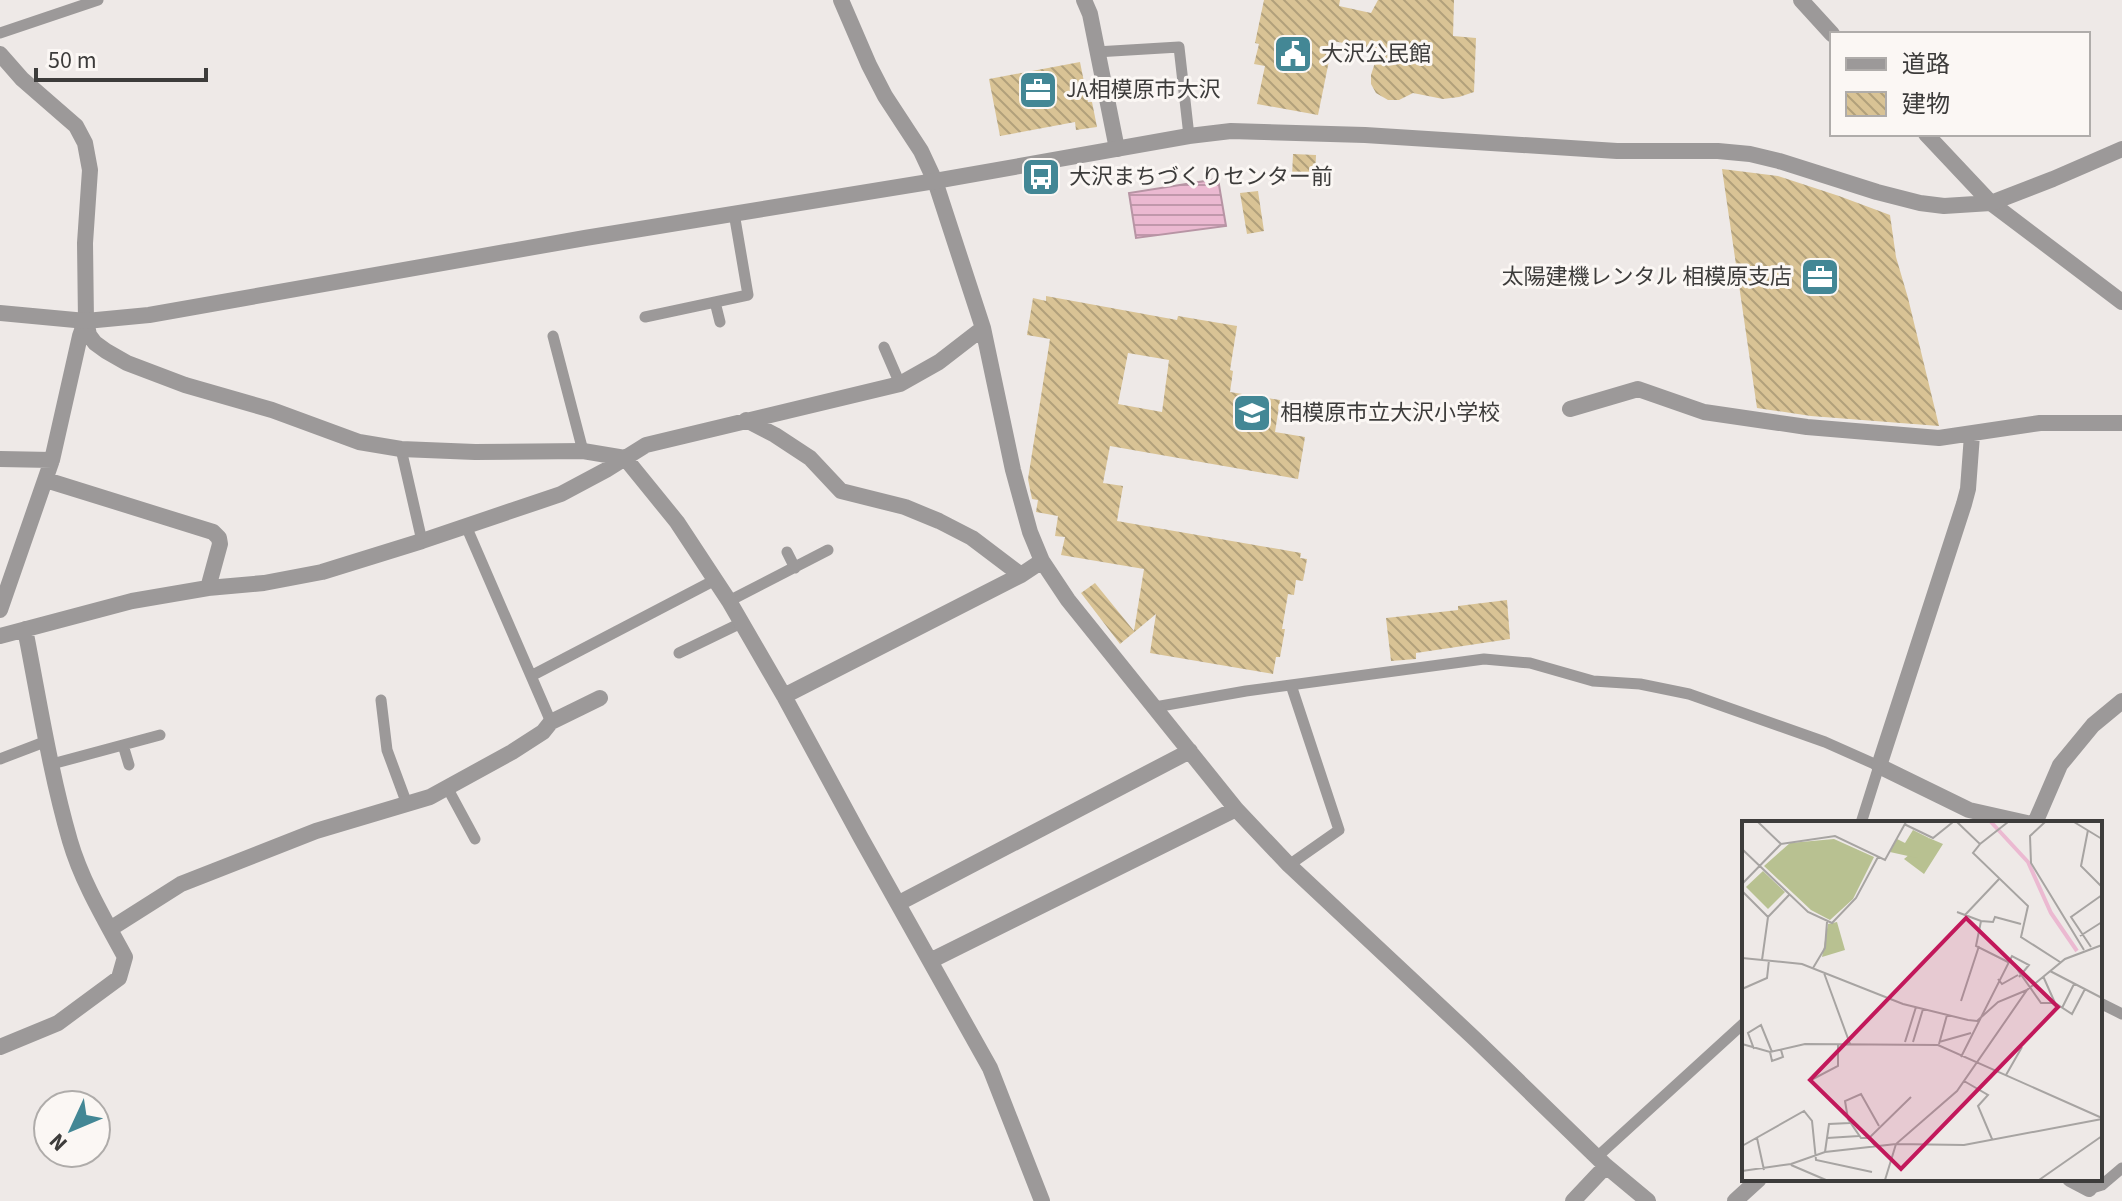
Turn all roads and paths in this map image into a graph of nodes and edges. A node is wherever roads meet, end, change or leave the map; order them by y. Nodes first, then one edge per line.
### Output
1 (98, 0) edge
2 (841, 0) edge
3 (1084, 0) edge
4 (1801, 0) edge
5 (1830, 32) edge
6 (0, 33) edge
7 (1096, 52) junction
8 (0, 54) edge
9 (1189, 136) junction
10 (1928, 136) edge
11 (1117, 149) junction
12 (2122, 149) edge
13 (935, 181) junction
14 (1991, 203) junction
15 (734, 213) junction
16 (715, 302) junction
17 (2122, 302) edge
18 (0, 313) edge
19 (645, 317) dead end
20 (86, 321) junction
21 (720, 322) dead end
22 (983, 328) junction
23 (553, 336) dead end
24 (884, 347) dead end
25 (900, 384) junction
26 (1570, 409) dead end
27 (746, 420) junction
28 (2122, 423) edge
29 (1972, 435) junction
30 (401, 449) junction
31 (583, 451) junction
32 (625, 458) junction
33 (0, 459) edge
34 (52, 460) junction
35 (46, 480) junction
36 (466, 526) junction
37 (422, 541) junction
38 (828, 550) dead end
39 (787, 552) dead end
40 (1042, 561) junction
41 (795, 568) junction
42 (1021, 575) junction
43 (715, 580) junction
44 (208, 588) junction
45 (729, 601) junction
46 (0, 610) edge
47 (741, 623) junction
48 (25, 629) junction
49 (0, 636) edge
50 (679, 653) dead end
51 (531, 676) junction
52 (1291, 685) junction
53 (784, 696) junction
54 (600, 698) dead end
55 (381, 700) dead end
56 (2122, 701) edge
57 (1155, 707) junction
58 (551, 722) junction
59 (160, 735) dead end
60 (47, 741) junction
61 (123, 745) junction
62 (1190, 751) junction
63 (0, 759) edge
64 (52, 764) junction
65 (129, 765) dead end
66 (1879, 766) junction
67 (448, 789) junction
68 (407, 804) junction
69 (1236, 809) junction
70 (1862, 821) edge
71 (2018, 821) edge
72 (2036, 821) edge
73 (475, 839) dead end
74 (1289, 865) junction
75 (899, 903) junction
76 (110, 929) junction
77 (930, 961) junction
78 (2102, 1004) edge
79 (2122, 1014) edge
80 (1742, 1025) edge
81 (0, 1047) edge
82 (1602, 1161) junction
83 (2122, 1168) edge
84 (1757, 1181) edge
85 (2074, 1181) edge
86 (2089, 1189) joint
87 (1042, 1201) edge
88 (1573, 1201) edge
89 (1648, 1201) edge
90 (1735, 1201) edge

1 - 6 lane
2 - 13 street
3 - 7 street
4 - 5 street
7 - 9 lane
7 - 11 street
8 - 20 street
9 - 11 street
9 - 14 street
10 - 14 street
11 - 13 street
12 - 14 street
13 - 15 street
13 - 22 street
14 - 17 street
15 - 16 lane
15 - 20 street
16 - 19 lane
16 - 21 lane
18 - 20 street
20 - 30 street
20 - 34 street
22 - 25 street
22 - 40 street
23 - 31 lane
24 - 25 lane
25 - 27 street
26 - 29 street
27 - 32 street
27 - 42 street
28 - 29 street
29 - 66 street
30 - 31 street
30 - 37 lane
31 - 32 street
32 - 36 street
32 - 43 street
33 - 34 street
34 - 35 street
35 - 44 street
35 - 46 street
36 - 37 street
36 - 51 lane
37 - 44 street
38 - 41 lane
39 - 41 lane
40 - 42 street
40 - 57 street
41 - 45 lane
42 - 53 street
43 - 45 street
43 - 51 lane
44 - 48 street
45 - 47 street
47 - 50 lane
47 - 53 street
48 - 49 street
48 - 60 street
51 - 58 lane
52 - 57 lane
52 - 66 lane
52 - 74 lane
53 - 75 street
54 - 58 street
55 - 68 lane
56 - 72 street
57 - 62 street
58 - 67 street
59 - 61 lane
60 - 63 lane
60 - 64 street
61 - 64 lane
61 - 65 lane
62 - 69 street
62 - 75 street
64 - 76 street
66 - 70 lane
66 - 71 street
67 - 68 street
67 - 73 lane
68 - 76 street
69 - 74 street
69 - 77 street
74 - 82 street
75 - 77 street
76 - 81 street
77 - 87 street
78 - 79 lane
80 - 82 lane
82 - 88 street
82 - 89 street
83 - 86 lane
84 - 90 street
85 - 86 street

